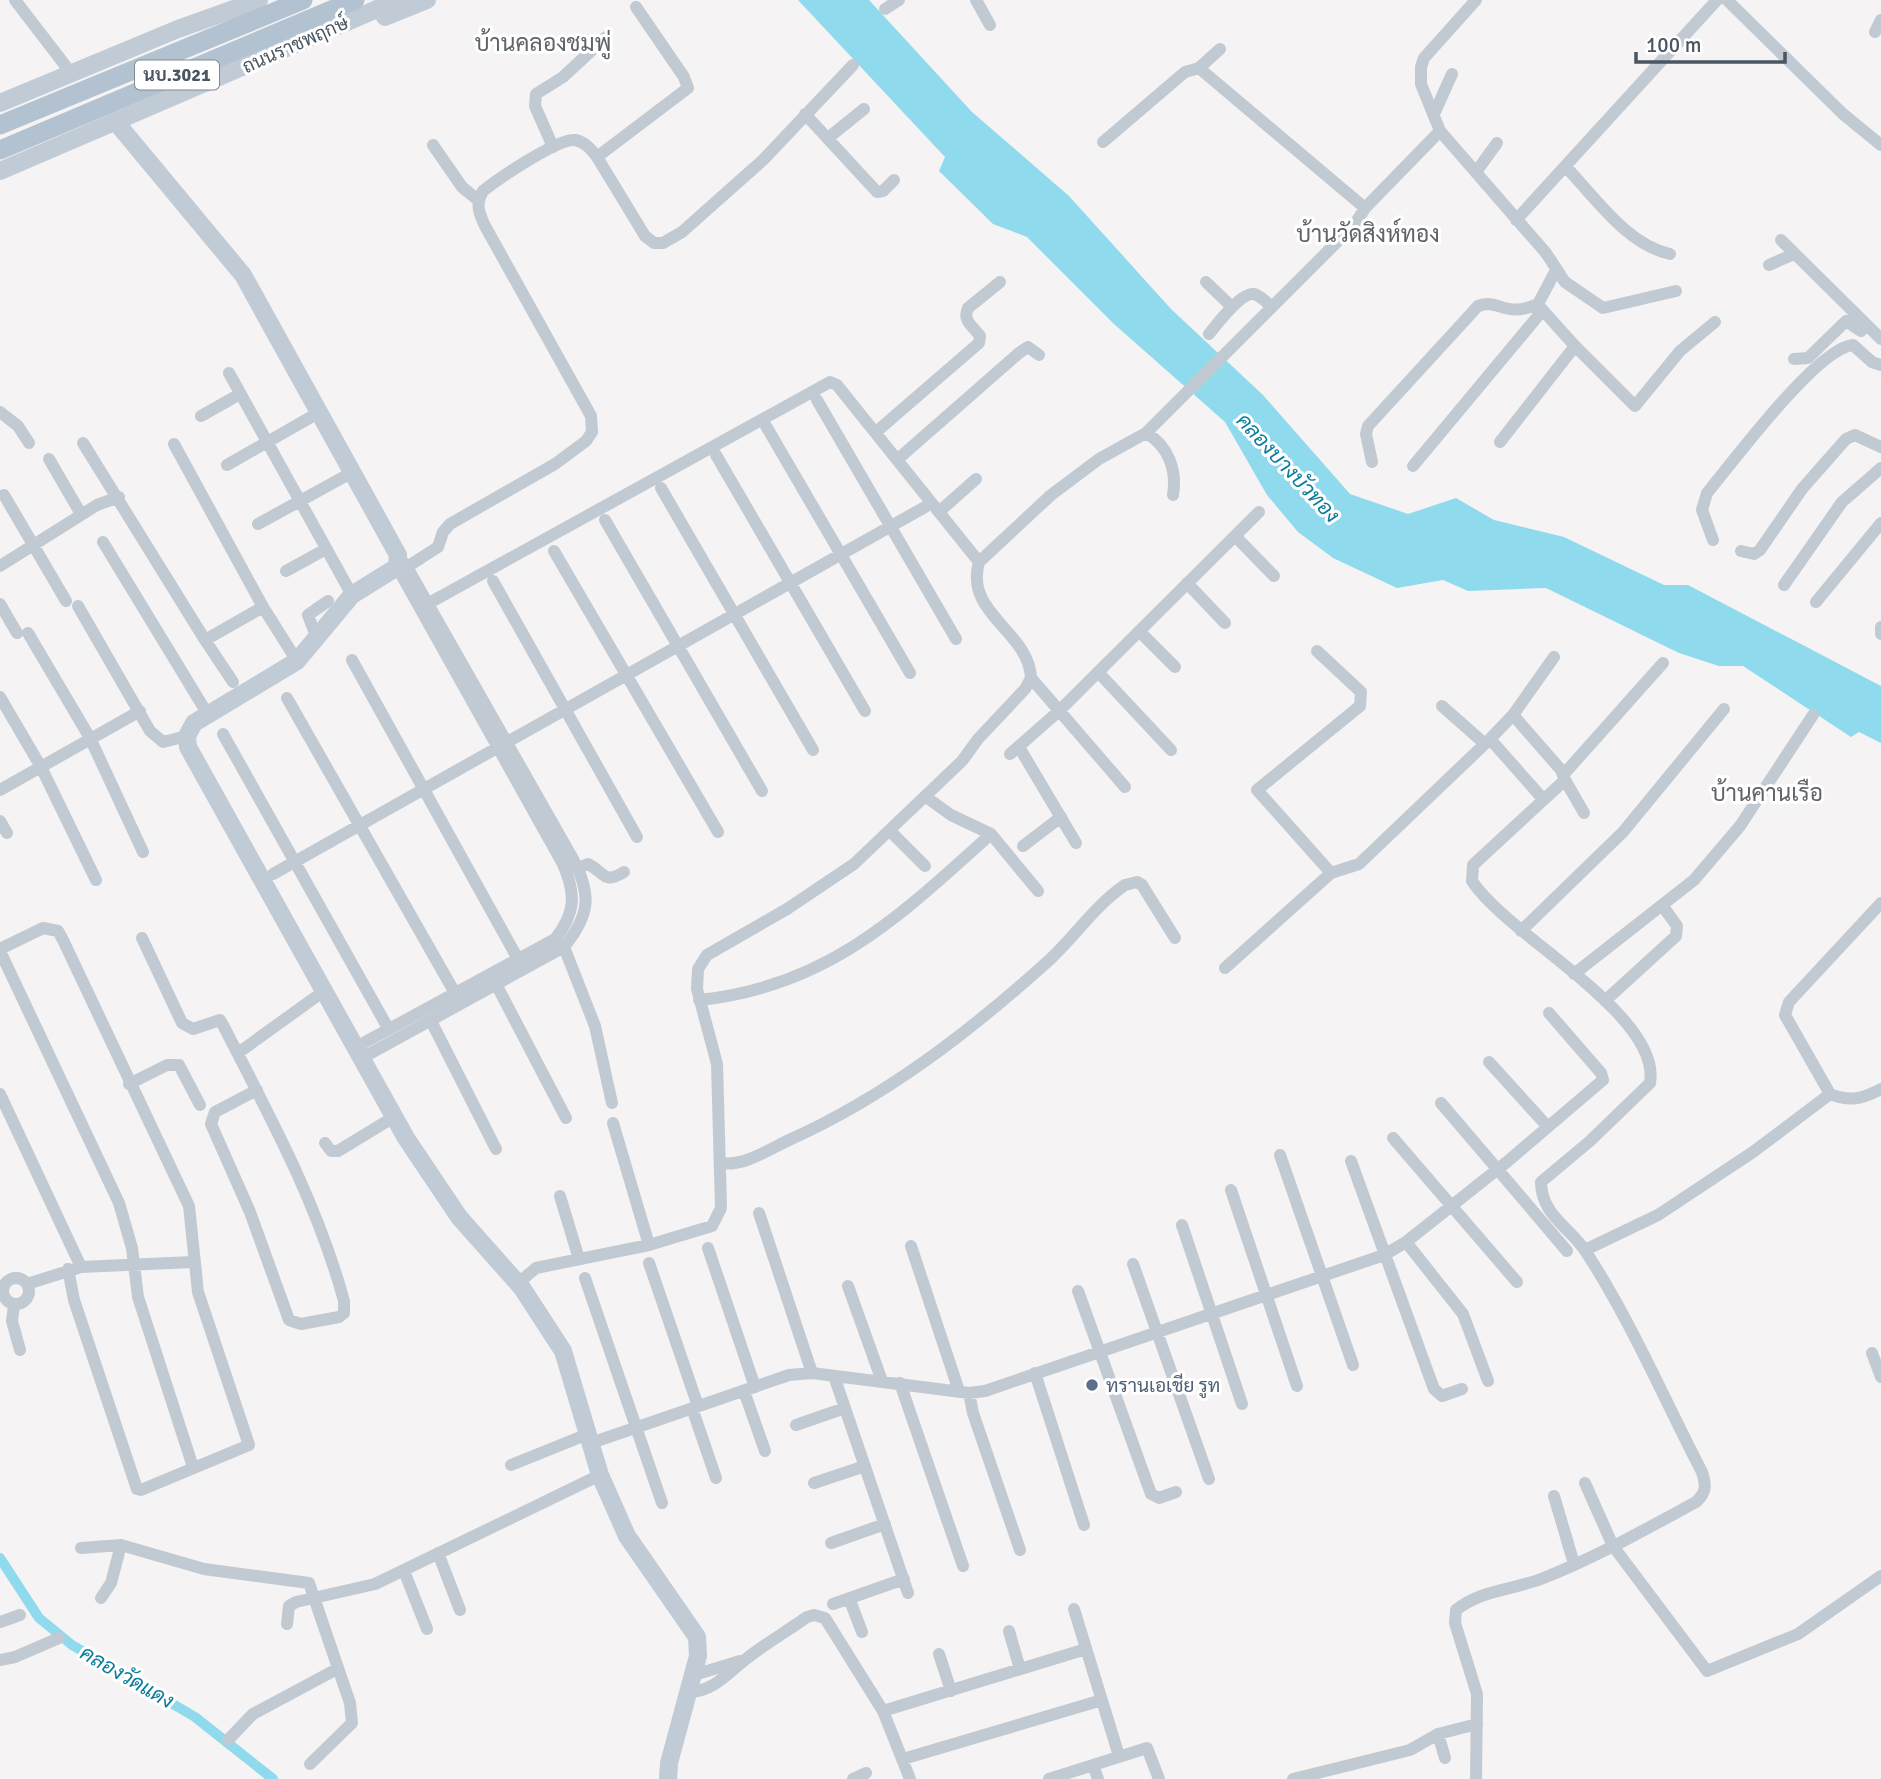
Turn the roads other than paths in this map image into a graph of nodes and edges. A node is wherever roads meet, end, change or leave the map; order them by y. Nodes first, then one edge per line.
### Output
1 (15, 0) edge
2 (236, 0) edge
3 (259, 0) edge
4 (303, 0) edge
5 (355, 0) edge
6 (398, 0) edge
7 (427, 0) edge
8 (899, 0) edge
9 (976, 0) edge
10 (1476, 0) edge
11 (1717, 0) edge
12 (1727, 0) edge
13 (636, 7) dead end
14 (885, 9) dead end
15 (191, 25) junction
16 (990, 25) dead end
17 (606, 37) dead end
18 (1220, 49) dead end
19 (257, 61) junction
20 (853, 65) dead end
21 (1199, 68) junction
22 (71, 73) junction
23 (1452, 74) dead end
24 (0, 103) edge
25 (864, 109) dead end
26 (805, 114) junction
27 (1434, 114) junction
28 (115, 121) junction
29 (0, 125) edge
30 (1440, 131) junction
31 (828, 138) junction
32 (1103, 142) dead end
33 (1497, 143) dead end
34 (433, 145) dead end
35 (1881, 145) edge
36 (553, 147) junction
37 (0, 150) edge
38 (597, 156) junction
39 (1565, 166) junction
40 (0, 172) edge
41 (1476, 172) junction
42 (894, 180) dead end
43 (478, 200) junction
44 (1365, 208) junction
45 (1516, 219) junction
46 (1781, 240) dead end
47 (1670, 254) dead end
48 (1794, 254) junction
49 (1769, 265) dead end
50 (1556, 270) junction
51 (1000, 282) dead end
52 (1206, 282) dead end
53 (1676, 291) dead end
54 (1232, 307) junction
55 (1272, 307) junction
56 (1541, 307) junction
57 (1715, 322) dead end
58 (1209, 334) dead end
59 (1881, 339) edge
60 (1881, 345) edge
61 (1575, 346) junction
62 (1039, 355) dead end
63 (1794, 359) dead end
64 (1881, 365) edge
65 (229, 373) dead end
66 (240, 394) junction
67 (817, 400) dead end
68 (0, 412) edge
69 (318, 413) junction
70 (201, 416) dead end
71 (766, 426) dead end
72 (876, 432) junction
73 (1146, 433) junction
74 (266, 442) junction
75 (1500, 442) dead end
76 (29, 443) dead end
77 (83, 443) dead end
78 (174, 444) dead end
79 (1881, 447) edge
80 (716, 455) dead end
81 (49, 459) dead end
82 (898, 459) junction
83 (1372, 462) dead end
84 (227, 466) dead end
85 (1413, 466) dead end
86 (1881, 468) edge
87 (351, 473) junction
88 (976, 479) dead end
89 (661, 488) dead end
90 (4, 495) dead end
91 (1173, 495) dead end
92 (119, 498) junction
93 (299, 502) junction
94 (925, 507) dead end
95 (940, 511) junction
96 (1259, 512) dead end
97 (81, 514) junction
98 (605, 520) dead end
99 (1881, 523) edge
100 (258, 524) dead end
101 (891, 528) junction
102 (1235, 536) junction
103 (1713, 540) dead end
104 (103, 542) dead end
105 (33, 545) junction
106 (326, 549) junction
107 (554, 551) dead end
108 (1741, 551) dead end
109 (841, 555) junction
110 (979, 562) junction
111 (0, 566) edge
112 (401, 566) junction
113 (286, 571) dead end
114 (1274, 576) dead end
115 (493, 581) dead end
116 (1187, 583) junction
117 (791, 584) junction
118 (1784, 585) dead end
119 (352, 595) junction
120 (328, 601) dead end
121 (1816, 602) dead end
122 (0, 604) edge
123 (425, 606) junction
124 (263, 607) junction
125 (735, 616) junction
126 (1224, 623) dead end
127 (1881, 627) edge
128 (1139, 631) junction
129 (1881, 634) edge
130 (317, 639) junction
131 (956, 639) dead end
132 (205, 640) junction
133 (679, 647) junction
134 (1317, 651) dead end
135 (1554, 657) dead end
136 (352, 660) dead end
137 (297, 661) junction
138 (1662, 663) dead end
139 (1175, 667) dead end
140 (1098, 672) junction
141 (910, 673) dead end
142 (627, 676) junction
143 (1031, 678) junction
144 (233, 682) dead end
145 (0, 697) edge
146 (288, 698) dead end
147 (1442, 706) dead end
148 (1724, 709) dead end
149 (566, 710) junction
150 (1059, 710) junction
151 (139, 711) junction
152 (864, 711) dead end
153 (207, 713) junction
154 (1513, 715) junction
155 (1814, 715) dead end
156 (223, 734) dead end
157 (187, 736) junction
158 (90, 738) junction
159 (1487, 742) junction
160 (503, 746) junction
161 (813, 750) dead end
162 (1171, 750) dead end
163 (41, 767) junction
164 (1564, 777) junction
165 (1125, 787) dead end
166 (424, 789) junction
167 (0, 790) edge
168 (762, 791) dead end
169 (926, 797) junction
170 (1544, 799) junction
171 (1584, 813) dead end
172 (1061, 817) junction
173 (0, 821) edge
174 (359, 824) junction
175 (890, 831) junction
176 (718, 832) dead end
177 (7, 834) dead end
178 (991, 834) junction
179 (637, 837) dead end
180 (1076, 843) dead end
181 (1023, 846) dead end
182 (143, 852) dead end
183 (294, 862) junction
184 (925, 866) dead end
185 (578, 868) junction
186 (624, 872) dead end
187 (1331, 873) junction
188 (274, 874) dead end
189 (96, 880) dead end
190 (1038, 891) dead end
191 (1881, 903) edge
192 (1662, 905) junction
193 (1521, 931) junction
194 (142, 937) dead end
195 (1175, 938) dead end
196 (560, 943) junction
197 (0, 950) edge
198 (518, 959) junction
199 (1225, 968) dead end
200 (1574, 974) junction
201 (496, 984) junction
202 (324, 991) junction
203 (455, 993) junction
204 (1607, 999) junction
205 (699, 1000) junction
206 (1549, 1013) dead end
207 (430, 1021) junction
208 (388, 1028) junction
209 (238, 1053) junction
210 (359, 1053) junction
211 (1489, 1062) dead end
212 (129, 1084) junction
213 (1881, 1089) edge
214 (257, 1090) junction
215 (0, 1094) edge
216 (1830, 1094) junction
217 (612, 1103) dead end
218 (1441, 1103) dead end
219 (200, 1105) dead end
220 (394, 1117) junction
221 (566, 1118) dead end
222 (613, 1123) dead end
223 (1548, 1127) junction
224 (1393, 1138) dead end
225 (324, 1143) dead end
226 (496, 1149) dead end
227 (1280, 1155) dead end
228 (1352, 1161) dead end
229 (720, 1163) junction
230 (1497, 1169) junction
231 (1231, 1189) dead end
232 (560, 1196) dead end
233 (1451, 1206) junction
234 (759, 1213) dead end
235 (1182, 1224) dead end
236 (1406, 1242) junction
237 (649, 1245) junction
238 (911, 1246) dead end
239 (708, 1248) dead end
240 (1585, 1250) junction
241 (1567, 1251) dead end
242 (1384, 1255) junction
243 (579, 1259) junction
244 (134, 1262) junction
245 (193, 1262) junction
246 (649, 1263) dead end
247 (1133, 1264) dead end
248 (0, 1268) edge
249 (74, 1268) junction
250 (1322, 1277) junction
251 (585, 1278) dead end
252 (1517, 1282) dead end
253 (27, 1284) junction
254 (517, 1284) junction
255 (848, 1286) dead end
256 (4, 1289) edge
257 (1078, 1290) dead end
258 (1267, 1296) junction
259 (14, 1305) junction
260 (1212, 1314) junction
261 (1157, 1333) junction
262 (20, 1350) dead end
263 (1099, 1352) junction
264 (1872, 1353) dead end
265 (1353, 1365) dead end
266 (812, 1373) junction
267 (1035, 1373) junction
268 (834, 1376) junction
269 (1881, 1377) edge
270 (882, 1381) junction
271 (1488, 1381) dead end
272 (900, 1383) junction
273 (1297, 1386) dead end
274 (749, 1389) junction
275 (1462, 1389) dead end
276 (964, 1392) junction
277 (1242, 1404) dead end
278 (695, 1407) junction
279 (845, 1408) junction
280 (796, 1425) dead end
281 (636, 1427) junction
282 (589, 1439) junction
283 (765, 1451) dead end
284 (511, 1465) dead end
285 (865, 1466) junction
286 (193, 1467) junction
287 (600, 1475) junction
288 (716, 1478) dead end
289 (1209, 1479) dead end
290 (814, 1483) dead end
291 (1585, 1483) dead end
292 (1176, 1492) dead end
293 (1554, 1496) dead end
294 (662, 1503) dead end
295 (885, 1524) junction
296 (1084, 1525) dead end
297 (831, 1543) dead end
298 (121, 1545) junction
299 (1613, 1546) junction
300 (81, 1548) dead end
301 (1020, 1550) dead end
302 (438, 1553) junction
303 (1574, 1564) junction
304 (963, 1566) dead end
305 (404, 1572) junction
306 (1881, 1576) edge
307 (904, 1579) junction
308 (908, 1593) dead end
309 (315, 1596) junction
310 (101, 1598) dead end
311 (849, 1598) junction
312 (832, 1604) dead end
313 (1074, 1609) dead end
314 (460, 1610) dead end
315 (20, 1615) dead end
316 (0, 1622) edge
317 (287, 1624) dead end
318 (427, 1629) dead end
319 (1009, 1631) dead end
320 (862, 1632) dead end
321 (59, 1638) dead end
322 (1086, 1649) junction
323 (939, 1654) dead end
324 (0, 1660) edge
325 (337, 1669) junction
326 (1020, 1669) junction
327 (692, 1684) junction
328 (951, 1690) junction
329 (1102, 1700) junction
330 (883, 1712) junction
331 (1478, 1724) junction
332 (1438, 1734) junction
333 (228, 1740) dead end
334 (1119, 1756) junction
335 (1445, 1758) dead end
336 (903, 1759) junction
337 (310, 1764) dead end
338 (1093, 1765) junction
339 (866, 1773) dead end
340 (1341, 1774) edge
341 (668, 1779) edge
342 (853, 1779) edge
343 (910, 1779) edge
344 (1049, 1779) edge
345 (1098, 1779) edge
346 (1159, 1779) edge
347 (1293, 1779) edge
348 (1476, 1779) edge

1 - 22 street
2 - 15 street
3 - 15 street, นบ.3021
4 - 29 main road, ถนนราชพฤกษ์ / นบ.3021
5 - 37 main road, ถนนราชพฤกษ์ / นบ.3021
6 - 19 street, ถนนราชพฤกษ์ / นบ.3021
7 - 19 street
8 - 14 street
9 - 16 street
10 - 27 street
11 - 39 street
12 - 35 street
13 - 38 street
15 - 22 street, นบ.3021
17 - 36 street
18 - 21 street
19 - 28 street, ถนนราชพฤกษ์ / นบ.3021
20 - 26 street
21 - 32 street
21 - 44 street
22 - 24 street, นบ.3021
23 - 27 street
25 - 31 street
26 - 31 street
26 - 38 street
27 - 30 street
28 - 40 street, ถนนราชพฤกษ์ / นบ.3021
28 - 69 street
30 - 41 street
30 - 44 street
31 - 42 street
33 - 41 street
34 - 43 street
36 - 38 street
36 - 43 street
39 - 45 street
39 - 47 street
41 - 45 street
43 - 112 street
44 - 55 street
45 - 50 street
46 - 48 street
48 - 49 street
48 - 59 street
50 - 53 street
50 - 56 street
51 - 72 street
52 - 54 street
54 - 55 street
54 - 58 street
55 - 73 street
56 - 61 street
56 - 83 street
56 - 85 street
57 - 61 street
60 - 63 street
61 - 75 street
62 - 82 street
64 - 103 street
65 - 66 street
66 - 70 street
66 - 74 street
67 - 101 street
68 - 76 street
69 - 74 street
69 - 87 street
71 - 109 street
72 - 82 street
72 - 123 street
73 - 91 street
73 - 110 street
74 - 84 street
74 - 93 street
77 - 92 street
78 - 124 street
79 - 108 street
80 - 117 street
81 - 97 street
82 - 95 street
86 - 118 street
87 - 93 street
87 - 112 street
88 - 95 street
89 - 125 street
90 - 105 street
92 - 97 street
92 - 132 street
93 - 100 street
93 - 106 street
94 - 101 street
95 - 110 street
96 - 102 street
97 - 105 street
98 - 133 street
99 - 121 street
101 - 109 street
101 - 131 street
102 - 114 street
102 - 116 street
104 - 153 street
105 - 111 street
105 - 151 street
106 - 113 street
106 - 119 street
107 - 142 street
109 - 117 street
109 - 141 street
110 - 143 street
112 - 119 street
112 - 123 street
115 - 149 street
116 - 126 street
116 - 128 street
117 - 125 street
117 - 152 street
119 - 130 street
120 - 130 street
122 - 158 street
123 - 160 street
124 - 132 street
124 - 137 street
125 - 133 street
125 - 161 street
127 - 129 street
128 - 139 street
128 - 140 street
130 - 137 street
132 - 144 street
133 - 142 street
133 - 168 street
134 - 187 street
135 - 154 street
136 - 166 street
137 - 153 street
138 - 164 street
140 - 150 street
140 - 162 street
142 - 149 street
142 - 176 street
143 - 150 street
143 - 169 street
145 - 163 street
146 - 174 street
147 - 159 street
148 - 193 street
149 - 160 street
149 - 179 street
150 - 165 street
150 - 172 street
151 - 157 street
151 - 158 street
153 - 157 street
154 - 159 street
154 - 164 street
155 - 192 street
156 - 183 street
157 - 202 street
158 - 163 street
158 - 182 street
159 - 170 street
159 - 187 street
160 - 166 street
160 - 185 street
160 - 196 street
163 - 167 street
163 - 189 street
164 - 170 street
164 - 171 street
166 - 174 street
166 - 198 street
169 - 175 street
169 - 178 street
170 - 193 street
172 - 180 street
172 - 181 street
173 - 177 street
174 - 183 street
174 - 203 street
175 - 184 street
175 - 205 street
178 - 190 street
178 - 205 street
183 - 188 street
183 - 208 street
185 - 186 street
185 - 196 street
187 - 199 street
191 - 216 street
192 - 200 street
192 - 204 street
193 - 200 street
194 - 209 street
195 - 229 street
196 - 198 street
196 - 201 street
196 - 217 street
197 - 212 street
197 - 244 street
198 - 203 street
200 - 204 street
201 - 207 street
201 - 221 street
202 - 209 street
202 - 210 street
203 - 208 street
204 - 240 street
205 - 229 street
206 - 223 street
207 - 210 street
207 - 226 street
208 - 210 street
209 - 214 street
210 - 220 street
211 - 223 street
212 - 219 street
212 - 245 street
213 - 216 street
214 - 214 street
215 - 249 street
216 - 240 street
218 - 230 street
220 - 225 street
220 - 254 street
222 - 237 street
223 - 230 street
224 - 233 street
227 - 250 street
228 - 242 street
229 - 237 street
230 - 233 street
230 - 241 street
231 - 258 street
232 - 243 street
233 - 236 street
233 - 252 street
234 - 266 street
235 - 260 street
236 - 242 street
236 - 271 street
237 - 243 street
238 - 276 street
239 - 274 street
240 - 299 street
242 - 250 street
242 - 275 street
243 - 254 street
244 - 245 street
244 - 249 street
244 - 286 street
245 - 286 street
246 - 278 street
247 - 261 street
248 - 256 street
249 - 253 street
249 - 286 street
250 - 258 street
250 - 265 street
251 - 281 street
253 - 256 street
253 - 259 street
254 - 282 street
255 - 270 street
256 - 259 street
257 - 263 street
258 - 260 street
258 - 273 street
259 - 262 street
260 - 261 street
260 - 277 street
261 - 263 street
261 - 289 street
263 - 267 street
263 - 292 street
264 - 269 street
266 - 268 street
266 - 274 street
267 - 276 street
267 - 296 street
268 - 270 street
268 - 279 street
270 - 272 street
272 - 276 street
272 - 304 street
274 - 278 street
274 - 283 street
276 - 301 street
278 - 281 street
278 - 288 street
279 - 280 street
279 - 285 street
281 - 282 street
281 - 294 street
282 - 284 street
282 - 287 street
285 - 290 street
285 - 295 street
287 - 302 street
287 - 327 street
291 - 299 street
293 - 303 street
295 - 297 street
295 - 307 street
298 - 300 street
298 - 309 street
298 - 310 street
299 - 303 street
299 - 306 street
302 - 305 street
302 - 314 street
303 - 331 street
305 - 309 street
305 - 318 street
307 - 308 street
307 - 311 street
309 - 317 street
309 - 325 street
311 - 312 street
311 - 320 street
313 - 322 street
315 - 316 street
319 - 326 street
321 - 324 street
322 - 326 street
322 - 329 street
323 - 328 street
325 - 333 street
325 - 337 street
326 - 328 street
327 - 330 street
327 - 341 street
328 - 330 street
329 - 334 street
329 - 336 street
330 - 336 street
331 - 332 street
331 - 348 street
332 - 335 street
332 - 340 street
334 - 338 street
334 - 346 street
336 - 343 street
338 - 344 street
338 - 345 street
339 - 342 street
340 - 347 street

